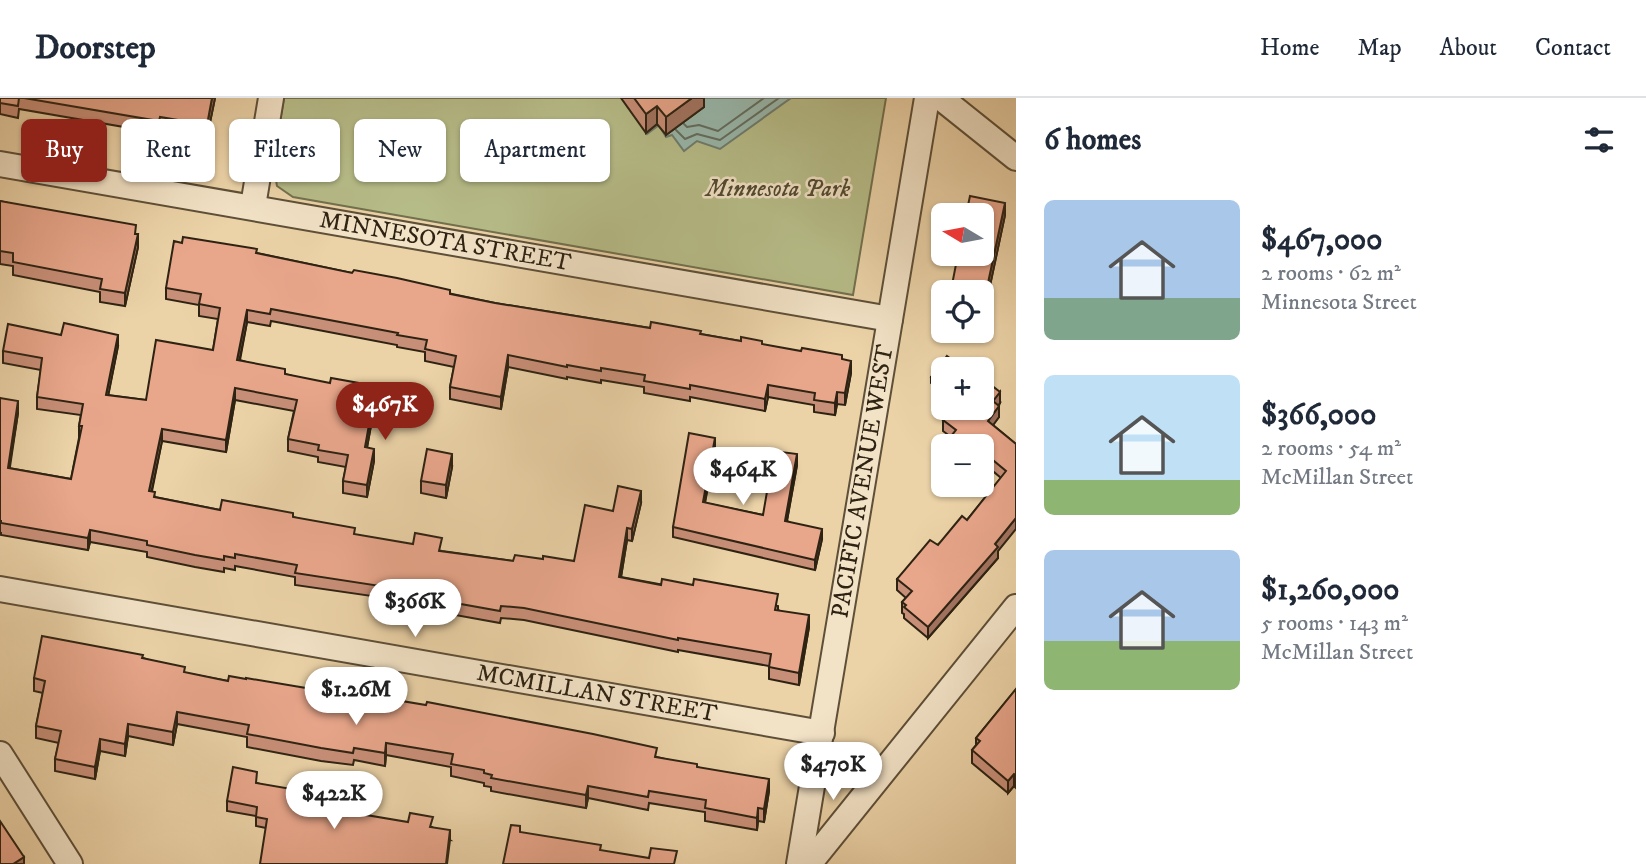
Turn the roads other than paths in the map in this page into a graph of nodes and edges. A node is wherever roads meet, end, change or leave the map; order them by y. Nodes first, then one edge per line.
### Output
1 (271, 98) edge
2 (927, 98) edge
3 (940, 98) edge
4 (1016, 158) edge
5 (0, 164) edge
6 (253, 206) junction
7 (890, 319) junction
8 (0, 589) edge
9 (1016, 607) edge
10 (822, 733) junction
11 (0, 754) edge
12 (70, 864) edge
13 (799, 864) edge
14 (809, 864) edge

1 - 6 street
2 - 7 street, PACIFIC AVENUE WEST
3 - 4 street
5 - 6 street, MINNESOTA STREET
6 - 7 street, MINNESOTA STREET
7 - 10 street, PACIFIC AVENUE WEST
8 - 10 street, MCMILLAN STREET
9 - 14 street
10 - 13 street, PACIFIC AVENUE WEST
11 - 12 street

